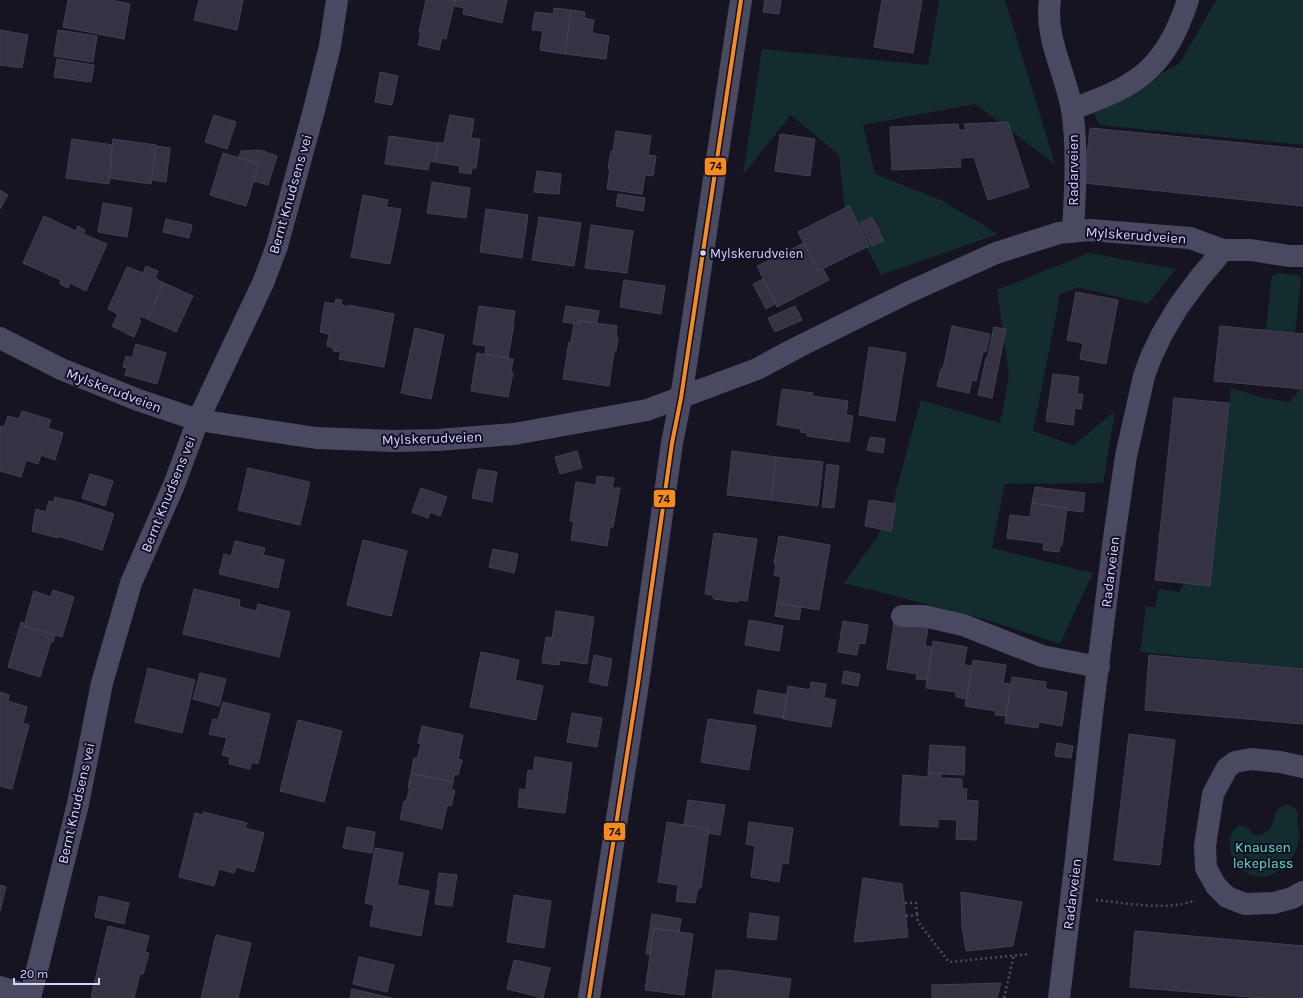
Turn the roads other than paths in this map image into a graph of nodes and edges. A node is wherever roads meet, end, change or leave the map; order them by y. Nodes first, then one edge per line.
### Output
1 (337, 0) edge
2 (741, 0) edge
3 (1050, 0) edge
4 (1188, 0) edge
5 (1072, 109) junction
6 (1073, 232) junction
7 (1223, 250) junction
8 (1303, 256) edge
9 (0, 338) edge
10 (681, 398) junction
11 (198, 420) junction
12 (902, 616) dead end
13 (1099, 667) junction
14 (1303, 768) edge
15 (1303, 892) edge
16 (0, 987) edge
17 (30, 997) edge
18 (589, 998) edge
19 (1059, 998) edge

1 - 11 street, Bernt Knudsens vei
2 - 10 street
3 - 5 street, Radarveien
4 - 5 street
5 - 6 street, Radarveien
6 - 7 street, Mylskerudveien
6 - 10 street, Mylskerudveien
7 - 8 street
7 - 13 street, Radarveien
9 - 11 street, Mylskerudveien
10 - 11 street, Mylskerudveien
10 - 18 street
11 - 17 street, Bernt Knudsens vei
12 - 13 street
13 - 19 street, Radarveien
14 - 15 street
16 - 17 street

